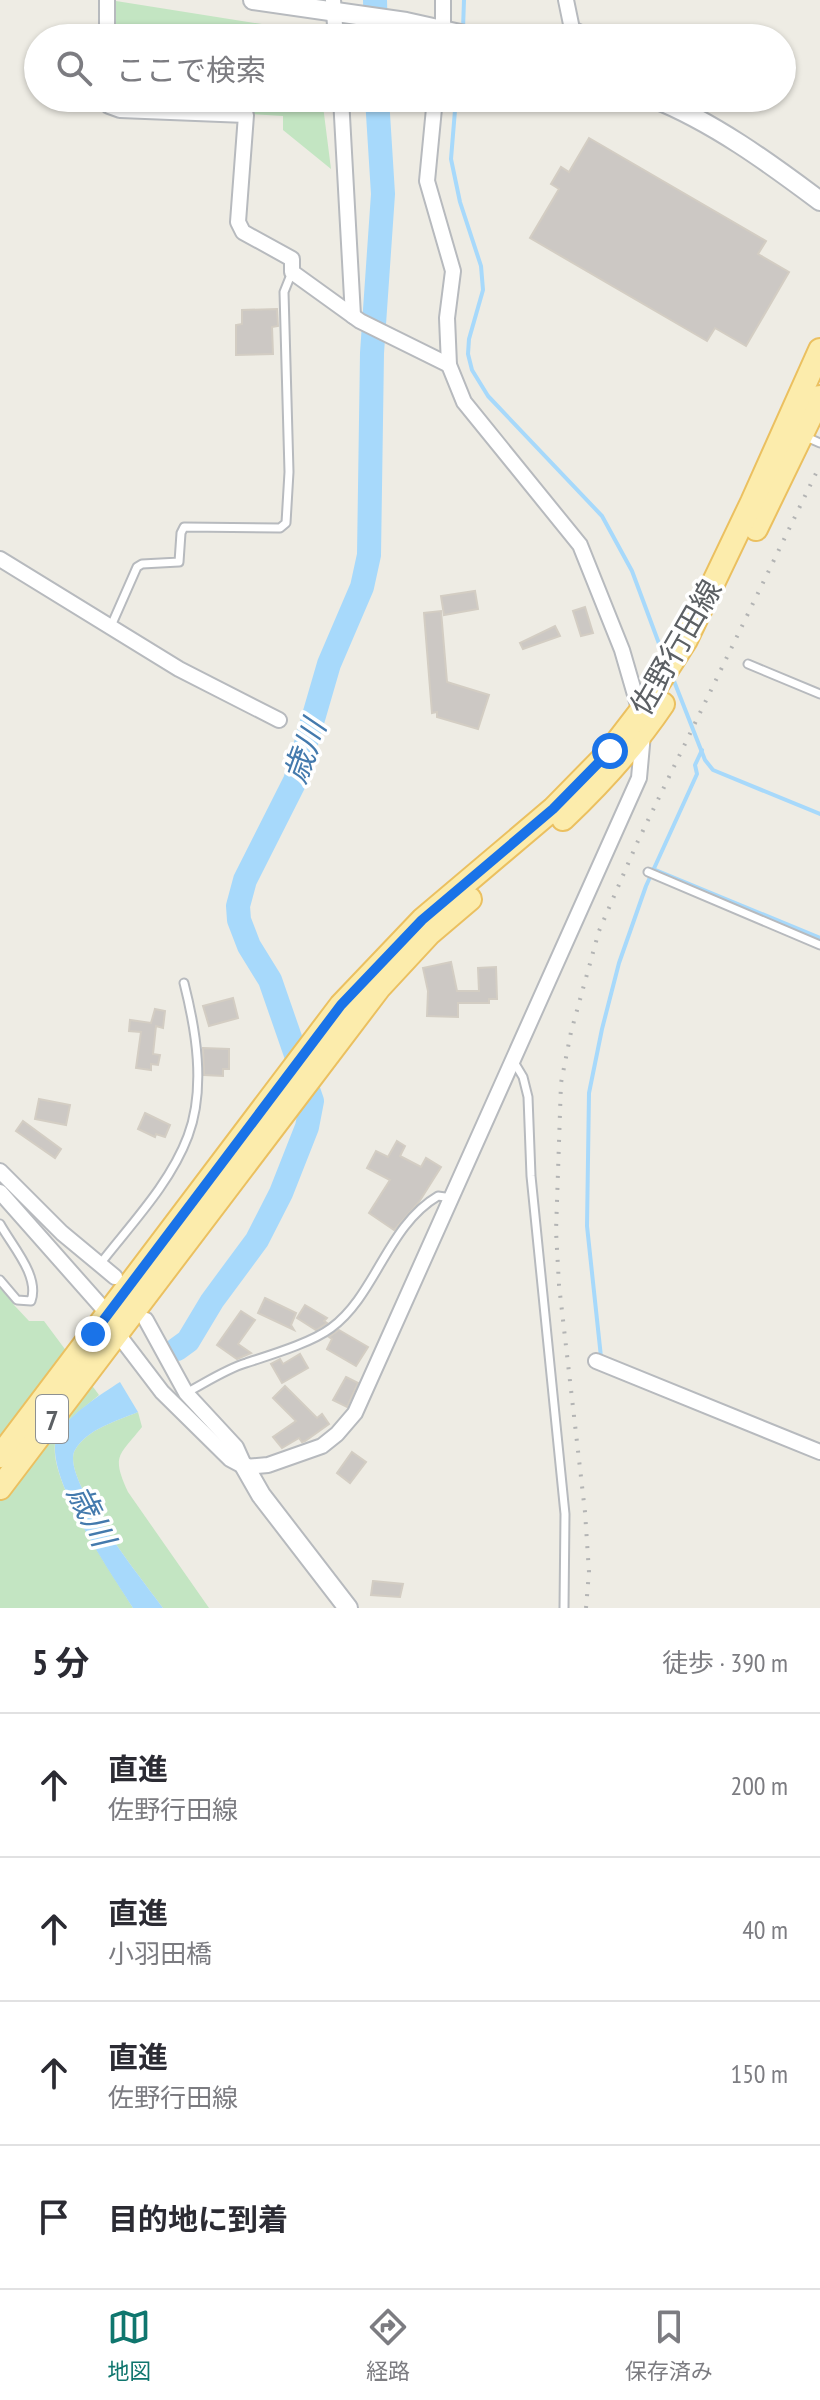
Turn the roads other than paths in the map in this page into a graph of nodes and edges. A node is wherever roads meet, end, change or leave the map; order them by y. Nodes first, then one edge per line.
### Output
1 (107, 0) edge
2 (253, 0) edge
3 (443, 0) edge
4 (566, 0) edge
5 (336, 9) edge
6 (107, 24) edge
7 (405, 24) edge
8 (442, 24) edge
9 (571, 24) edge
10 (170, 112) edge
11 (342, 112) edge
12 (434, 112) edge
13 (695, 112) edge
14 (820, 201) edge
15 (292, 272) junction
16 (356, 319) junction
17 (820, 350) edge
18 (449, 365) junction
19 (820, 397) edge
20 (811, 439) edge
21 (0, 559) edge
22 (111, 627) junction
23 (748, 664) dead end
24 (820, 694) edge
25 (279, 720) dead end
26 (641, 723) junction
27 (648, 872) dead end
28 (820, 945) edge
29 (184, 983) dead end
30 (327, 1039) junction
31 (514, 1062) junction
32 (0, 1171) edge
33 (0, 1192) edge
34 (452, 1198) junction
35 (0, 1224) edge
36 (100, 1264) junction
37 (115, 1277) dead end
38 (0, 1280) edge
39 (146, 1320) dead end
40 (106, 1333) junction
41 (596, 1361) dead end
42 (186, 1393) junction
43 (820, 1452) edge
44 (0, 1456) edge
45 (245, 1467) junction
46 (0, 1488) edge
47 (348, 1608) edge
48 (564, 1608) edge

1 - 6 street
2 - 5 street
3 - 8 street
4 - 9 street
5 - 7 street
10 - 15 street
11 - 16 street
12 - 18 street
13 - 14 street
15 - 16 street
15 - 22 lane
16 - 18 street
17 - 26 main road, 佐野行田線 / 7
18 - 26 street
19 - 20 main road, 佐野行田線 / 7
20 - 26 main road, 佐野行田線 / 7
21 - 22 street
22 - 25 street
23 - 24 lane
26 - 30 main road, 佐野行田線 / 7
26 - 31 street
27 - 28 lane
29 - 36 lane
30 - 40 main road, 7
30 - 40 main road, 7
31 - 34 street
31 - 48 lane
32 - 36 street
33 - 40 street
34 - 42 lane
34 - 45 street
35 - 38 lane
36 - 37 street
39 - 42 street
40 - 44 main road, 7
40 - 45 street
40 - 46 main road, 7
41 - 43 street
42 - 45 street
45 - 47 street

